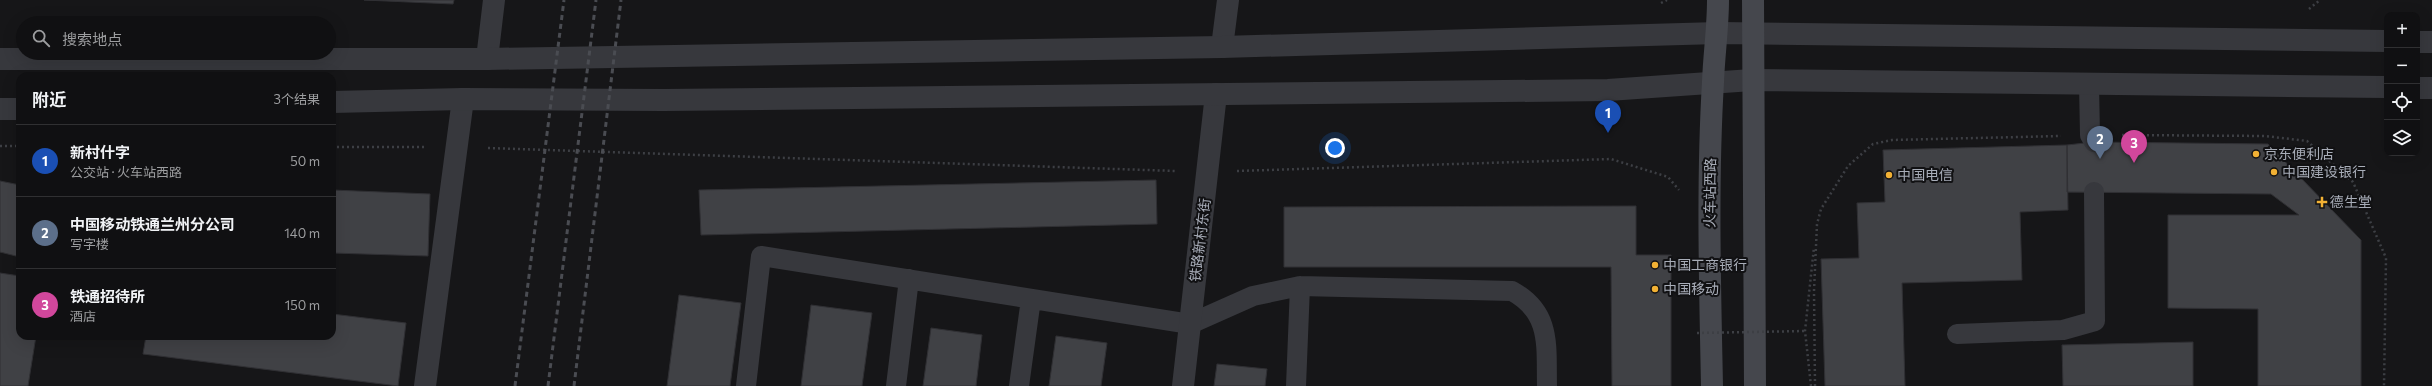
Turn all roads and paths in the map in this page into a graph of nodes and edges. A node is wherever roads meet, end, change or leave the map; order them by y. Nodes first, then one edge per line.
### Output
1 (494, 0) edge
2 (1228, 0) edge
3 (1718, 0) edge
4 (1753, 0) edge
5 (1718, 33) junction
6 (1752, 33) junction
7 (2384, 41) edge
8 (2420, 42) edge
9 (2432, 42) edge
10 (1222, 47) junction
11 (0, 59) edge
12 (16, 59) edge
13 (336, 59) edge
14 (487, 59) junction
15 (1752, 80) junction
16 (1713, 81) junction
17 (2089, 84) junction
18 (2384, 87) edge
19 (2420, 88) edge
20 (2432, 88) edge
21 (1216, 94) junction
22 (463, 99) junction
23 (336, 102) edge
24 (0, 109) edge
25 (16, 109) edge
26 (2092, 139) junction
27 (0, 146) edge
28 (16, 146) edge
29 (336, 147) edge
30 (457, 147) junction
31 (1208, 172) junction
32 (1680, 192) dead end
33 (2094, 192) dead end
34 (1817, 224) junction
35 (909, 279) junction
36 (1300, 286) junction
37 (1031, 299) junction
38 (1190, 324) junction
39 (1804, 331) junction
40 (1697, 333) dead end
41 (1957, 334) dead end
42 (425, 386) edge
43 (746, 386) edge
44 (896, 386) edge
45 (1019, 386) edge
46 (1183, 386) edge
47 (1296, 386) edge
48 (1547, 386) edge
49 (1712, 386) edge
50 (1755, 386) edge
51 (1811, 386) edge
52 (1815, 386) edge
53 (2384, 386) edge

1 - 14 street
2 - 10 street
3 - 5 main road, 火车站西路
4 - 6 main road
5 - 6 street
5 - 10 street
5 - 16 main road, 火车站西路
6 - 7 street
6 - 15 main road
8 - 9 street
10 - 14 street
11 - 12 street
13 - 14 street
15 - 16 street
15 - 17 street
15 - 50 main road
16 - 21 street
16 - 49 main road, 火车站西路
17 - 18 street
17 - 26 lane
19 - 20 street
21 - 22 street
21 - 31 street, 铁路新村东街
22 - 23 street
22 - 30 street
24 - 25 street
26 - 34 path
26 - 53 path
27 - 28 path
29 - 30 path
30 - 31 path
30 - 42 street
31 - 32 path
31 - 38 street, 铁路新村东街
33 - 41 lane
34 - 39 path
34 - 52 path
35 - 37 lane
35 - 43 lane
35 - 44 lane
36 - 38 lane
36 - 47 lane
36 - 48 lane
37 - 38 lane
37 - 45 lane
38 - 46 street, 铁路新村东街
39 - 40 path, bridge
39 - 51 path

